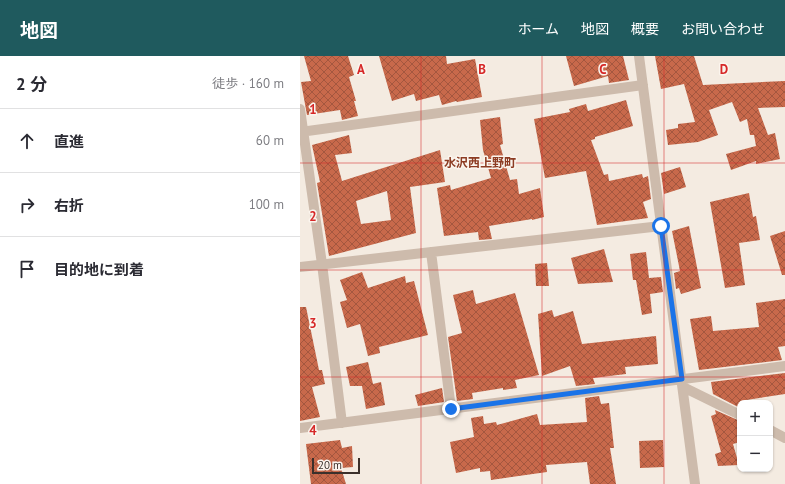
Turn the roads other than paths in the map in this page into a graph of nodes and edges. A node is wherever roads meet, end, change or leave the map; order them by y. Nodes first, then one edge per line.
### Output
1 (639, 56) edge
2 (643, 85) junction
3 (300, 109) edge
4 (302, 131) edge
5 (661, 226) junction
6 (431, 252) junction
7 (322, 264) junction
8 (300, 267) edge
9 (785, 366) edge
10 (683, 383) junction
11 (451, 409) junction
12 (737, 413) edge
13 (342, 423) junction
14 (300, 428) edge
15 (773, 432) edge
16 (785, 438) edge
17 (695, 484) edge

1 - 2 street
2 - 4 street
2 - 5 street
3 - 4 street
4 - 7 street
5 - 6 street
5 - 10 street
6 - 7 street
6 - 11 street
7 - 8 street
7 - 13 street
9 - 10 street
10 - 11 street
10 - 12 street
10 - 17 street
11 - 13 street
13 - 14 street
15 - 16 street

